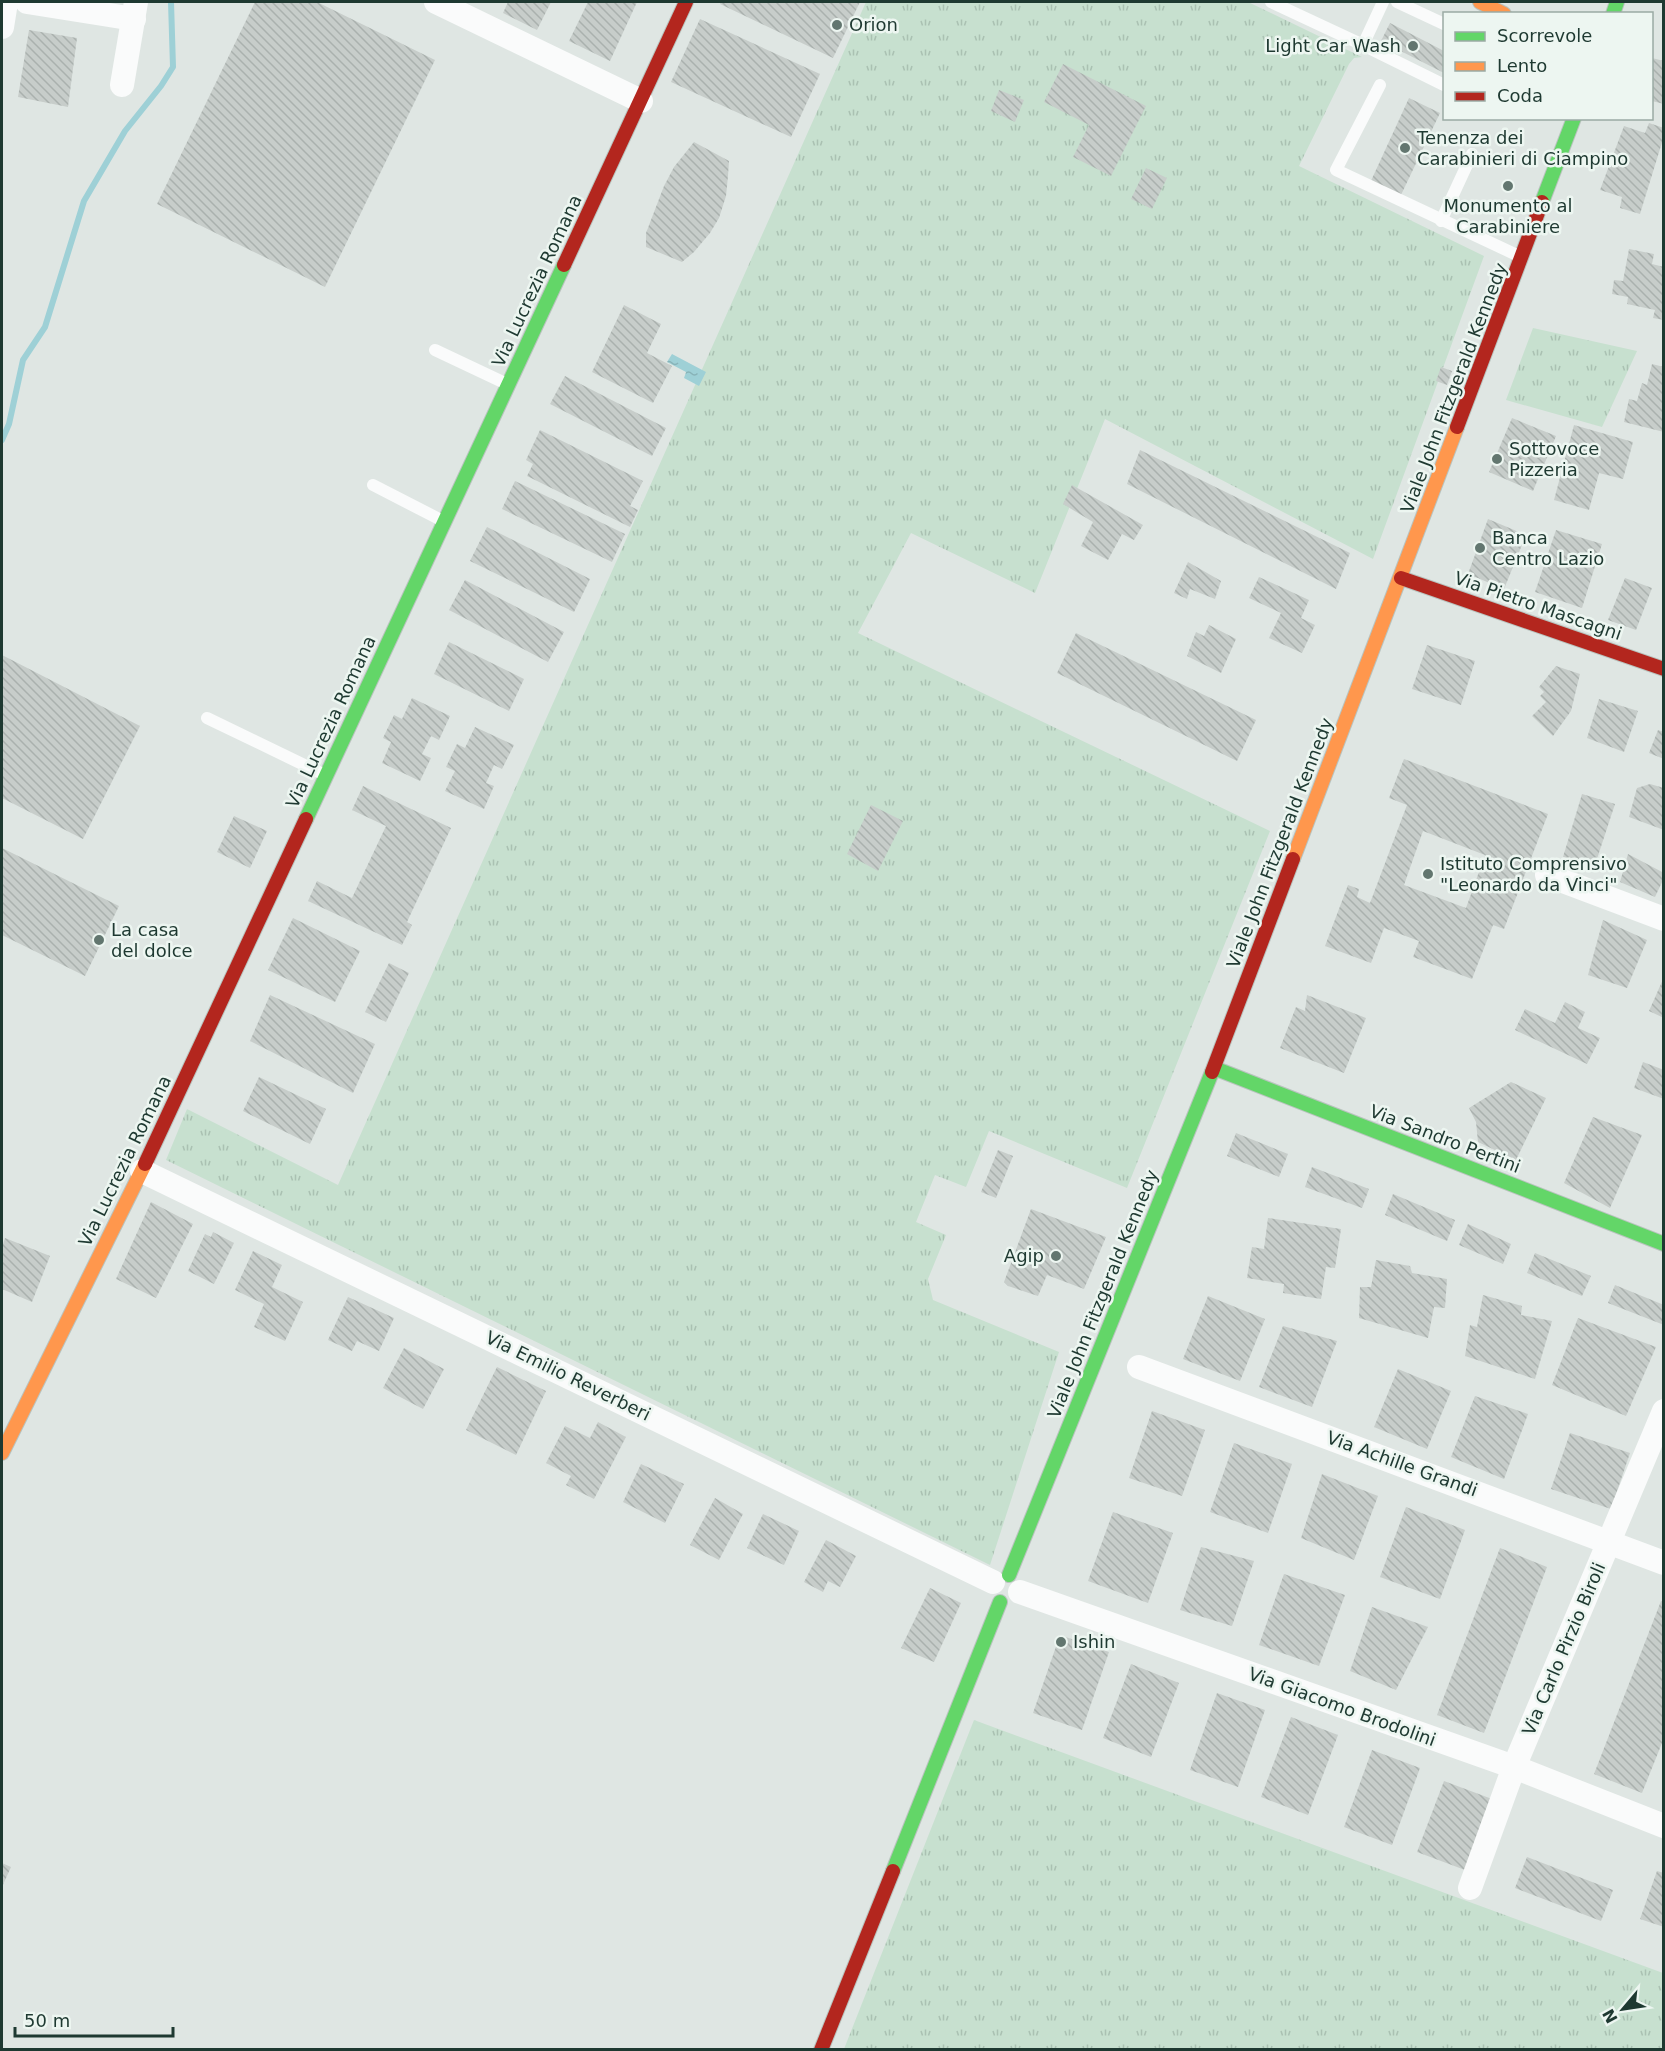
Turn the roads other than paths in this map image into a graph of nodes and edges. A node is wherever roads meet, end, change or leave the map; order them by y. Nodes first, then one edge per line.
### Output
1 (6, 2) edge
2 (27, 2) edge
3 (436, 2) edge
4 (686, 2) edge
5 (1271, 2) edge
6 (1383, 2) edge
7 (1397, 2) edge
8 (1480, 2) edge
9 (135, 10) edge
10 (1500, 12) edge
11 (1443, 24) edge
12 (2, 27) edge
13 (1363, 45) junction
14 (1380, 85) dead end
15 (1443, 85) edge
16 (122, 86) dead end
17 (641, 101) junction
18 (1573, 120) edge
19 (1472, 154) dead end
20 (1441, 221) junction
21 (1522, 258) junction
22 (435, 350) dead end
23 (508, 385) junction
24 (373, 485) dead end
25 (445, 522) junction
26 (1401, 578) junction
27 (1664, 669) edge
28 (207, 718) dead end
29 (326, 776) junction
30 (1547, 875) dead end
31 (1664, 919) edge
32 (1214, 1068) junction
33 (142, 1171) junction
34 (1664, 1244) edge
35 (1139, 1366) dead end
36 (1664, 1411) edge
37 (2, 1453) edge
38 (1609, 1542) junction
39 (1664, 1563) edge
40 (1006, 1588) junction
41 (1514, 1767) junction
42 (1664, 1826) edge
43 (1470, 1888) dead end
44 (821, 2049) edge

1 - 12 street
2 - 9 street
3 - 17 street
4 - 17 street, Via Lucrezia Romana
5 - 13 lane
6 - 13 lane
7 - 11 lane
8 - 10 street
9 - 16 street
13 - 15 lane
14 - 20 lane
17 - 23 street, Via Lucrezia Romana
18 - 21 street, Viale John Fitzgerald Kennedy
19 - 20 lane
20 - 21 lane
21 - 26 street, Viale John Fitzgerald Kennedy
22 - 23 lane
23 - 25 street, Via Lucrezia Romana
24 - 25 lane
25 - 29 street, Via Lucrezia Romana
26 - 27 street, Via Pietro Mascagni
26 - 32 street, Viale John Fitzgerald Kennedy
28 - 29 lane
29 - 33 street, Via Lucrezia Romana
30 - 31 street
32 - 34 street, Via Sandro Pertini
32 - 40 street, Viale John Fitzgerald Kennedy
33 - 37 street, Via Lucrezia Romana
33 - 40 street, Via Emilio Reverberi
35 - 38 street, Via Achille Grandi
36 - 38 street, Via Carlo Pirzio Biroli
38 - 39 street, Via Achille Grandi
38 - 41 street, Via Carlo Pirzio Biroli
40 - 41 street, Via Giacomo Brodolini
40 - 44 street, Viale John Fitzgerald Kennedy
41 - 42 street, Via Giacomo Brodolini
41 - 43 street, Via Carlo Pirzio Biroli

